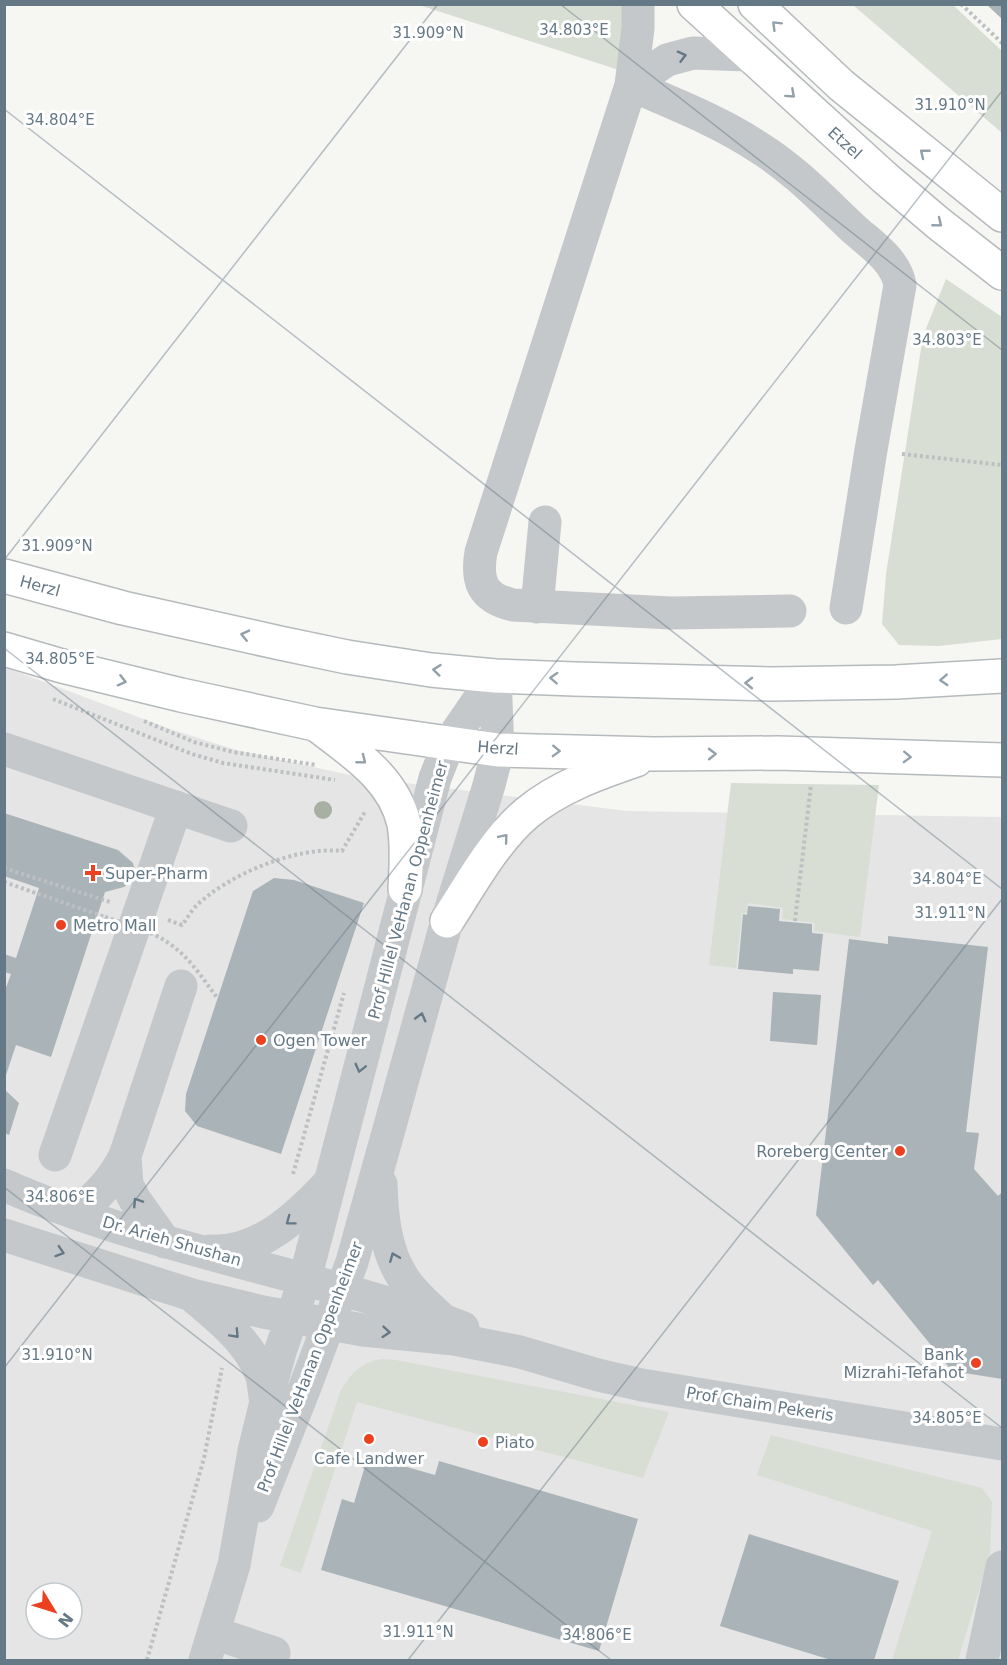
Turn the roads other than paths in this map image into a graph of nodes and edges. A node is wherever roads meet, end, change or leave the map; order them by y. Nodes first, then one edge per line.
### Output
1 (638, 4) edge
2 (694, 4) edge
3 (755, 4) edge
4 (747, 55) junction
5 (631, 85) junction
6 (1002, 215) edge
7 (1002, 273) edge
8 (545, 522) dead end
9 (4, 576) edge
10 (537, 607) junction
11 (846, 608) dead end
12 (790, 610) dead end
13 (4, 649) edge
14 (495, 676) junction
15 (1002, 676) edge
16 (315, 724) junction
17 (449, 743) junction
18 (4, 749) edge
19 (498, 750) junction
20 (653, 754) junction
21 (1002, 760) edge
22 (176, 807) junction
23 (231, 826) dead end
24 (405, 889) junction
25 (447, 921) junction
26 (181, 986) dead end
27 (56, 1155) dead end
28 (125, 1156) junction
29 (380, 1162) junction
30 (331, 1180) junction
31 (14, 1193) edge
32 (76, 1212) junction
33 (4, 1235) edge
34 (165, 1242) junction
35 (199, 1251) junction
36 (305, 1279) junction
37 (342, 1289) junction
38 (192, 1295) junction
39 (292, 1318) junction
40 (442, 1319) junction
41 (329, 1323) junction
42 (520, 1352) junction
43 (266, 1402) junction
44 (1002, 1444) edge
45 (237, 1554) junction
46 (1002, 1567) edge
47 (1002, 1615) edge
48 (209, 1647) edge
49 (274, 1653) dead end
50 (982, 1658) edge

1 - 5 street
2 - 4 main road, Etzel
6 -> 3 main road
5 -> 4 street
4 -> 7 main road, Etzel
5 - 10 street
5 - 11 street
8 - 10 street
14 -> 9 main road, Herzl
10 - 12 street
13 -> 16 main road, Herzl
15 -> 14 main road, Herzl
14 - 17 street, Prof Hillel VeHanan Oppenheimer
14 - 19 street, Prof Hillel VeHanan Oppenheimer
16 - 17 main road, Herzl
16 -> 24 main road
17 - 19 main road, Herzl
17 - 24 street, Prof Hillel VeHanan Oppenheimer
18 - 22 street
19 -> 20 main road, Herzl
19 - 25 street, Prof Hillel VeHanan Oppenheimer
20 -> 21 main road, Herzl
25 -> 20 main road
22 - 23 street
22 - 27 street
24 -> 30 street, Prof Hillel VeHanan Oppenheimer
29 -> 25 street, Prof Hillel VeHanan Oppenheimer
26 - 28 street
28 - 32 street
34 -> 28 street
29 - 37 street, Prof Hillel VeHanan Oppenheimer
40 -> 29 street
30 -> 35 street
30 - 36 street, Prof Hillel VeHanan Oppenheimer
31 - 32 street, Dr. Arieh Shushan
32 - 34 street, Dr. Arieh Shushan
33 -> 38 street
34 - 35 street, Dr. Arieh Shushan
35 - 36 street, Dr. Arieh Shushan
36 - 37 street, Dr. Arieh Shushan
36 - 39 street, Prof Hillel VeHanan Oppenheimer
37 - 40 street, Prof Chaim Pekeris
37 - 41 street, Prof Hillel VeHanan Oppenheimer
38 - 39 street
38 -> 43 street
39 - 41 street
39 - 43 street, Prof Hillel VeHanan Oppenheimer
40 - 42 street, Prof Chaim Pekeris
41 -> 42 street, Prof Chaim Pekeris
41 - 45 street, Prof Hillel VeHanan Oppenheimer
42 - 44 street, Prof Chaim Pekeris
43 - 45 street, Prof Hillel VeHanan Oppenheimer
45 - 48 street, Prof Hillel VeHanan Oppenheimer
46 - 50 street
47 - 50 street
48 - 49 street

